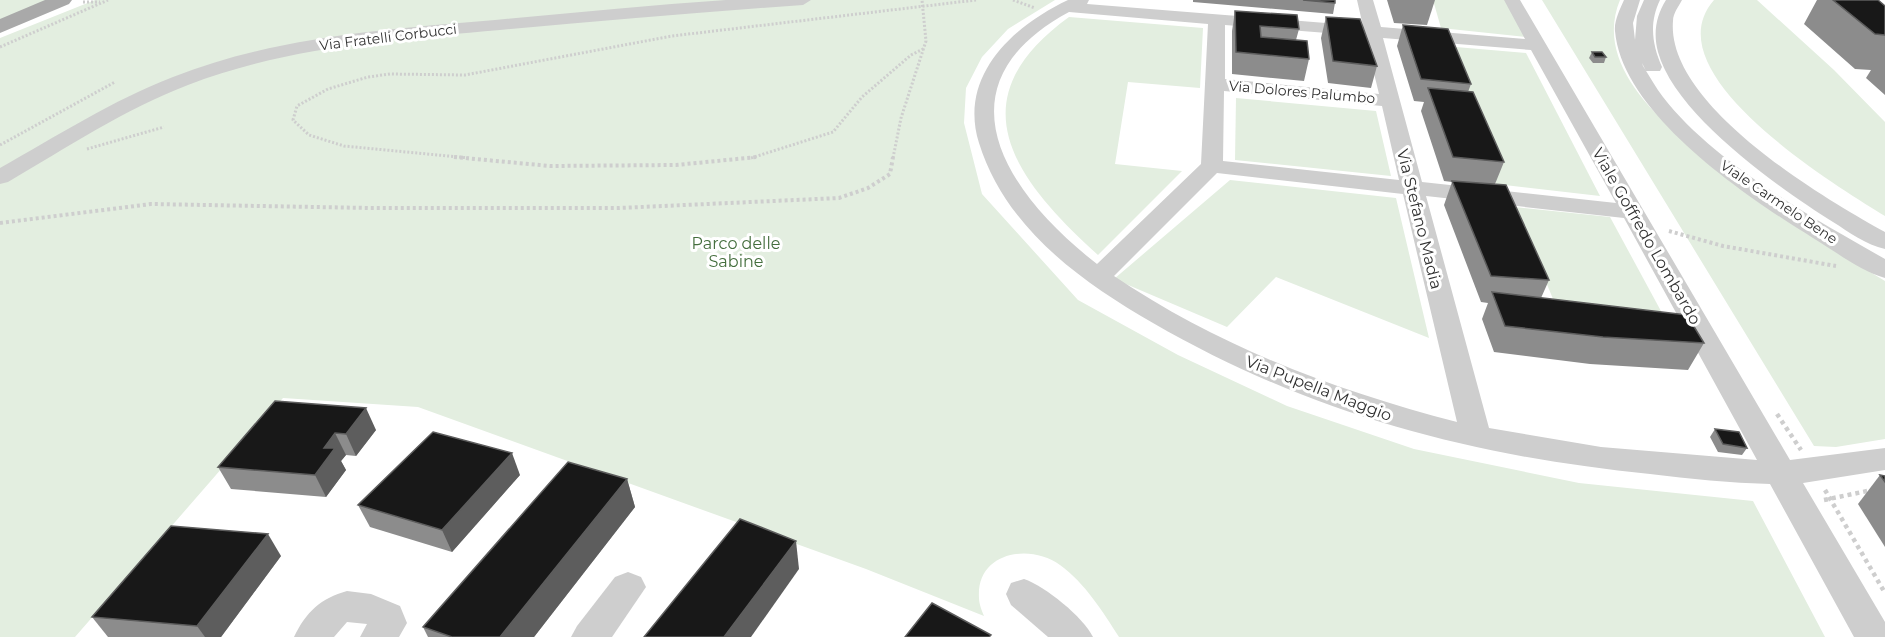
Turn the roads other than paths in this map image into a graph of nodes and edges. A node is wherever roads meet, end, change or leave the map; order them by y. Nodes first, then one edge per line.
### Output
1 (803, 0) edge
2 (1365, 0) edge
3 (1512, 0) edge
4 (72, 1) edge
5 (1657, 4) edge
6 (1057, 7) edge
7 (1217, 20) junction
8 (0, 27) edge
9 (1373, 31) junction
10 (1537, 45) junction
11 (1215, 84) junction
12 (1389, 100) junction
13 (1212, 166) junction
14 (0, 177) edge
15 (1413, 189) junction
16 (1807, 209) junction
17 (1634, 212) junction
18 (1855, 212) junction
19 (1885, 230) edge
20 (1885, 242) edge
21 (1885, 256) edge
22 (1885, 270) edge
23 (1098, 276) junction
24 (1476, 438) junction
25 (1885, 459) edge
26 (1789, 484) junction
27 (628, 587) dead end
28 (1024, 594) dead end
29 (313, 637) edge
30 (380, 637) edge
31 (590, 637) edge
32 (1074, 637) edge
33 (1874, 637) edge

1 - 14 street, Via Fratelli Corbucci
2 - 9 street, Via Stefano Madia
3 - 10 street, Viale Goffredo Lombardo
4 - 8 main road
5 - 16 street, Viale Carmelo Bene
5 - 16 street, Viale Carmelo Bene
5 - 18 street
6 - 7 street
6 - 23 street, Via Pupella Maggio
7 - 9 street
7 - 11 street
9 - 10 street
9 - 12 street, Via Stefano Madia
10 - 17 street, Viale Goffredo Lombardo
11 - 12 street, Via Dolores Palumbo
11 - 13 street
12 - 15 street, Via Stefano Madia
13 - 15 street
13 - 23 street
15 - 17 street
15 - 24 street, Via Stefano Madia
16 - 18 street
16 - 20 street, Viale Carmelo Bene
16 - 21 street, Viale Carmelo Bene
16 - 22 street, Viale Carmelo Bene
17 - 26 street, Viale Goffredo Lombardo
18 - 19 street
23 - 24 street, Via Pupella Maggio
24 - 26 street, Via Pupella Maggio
25 - 26 street, Via Pupella Maggio
26 - 33 street, Viale Goffredo Lombardo
27 - 31 street
28 - 32 street
29 - 30 street

